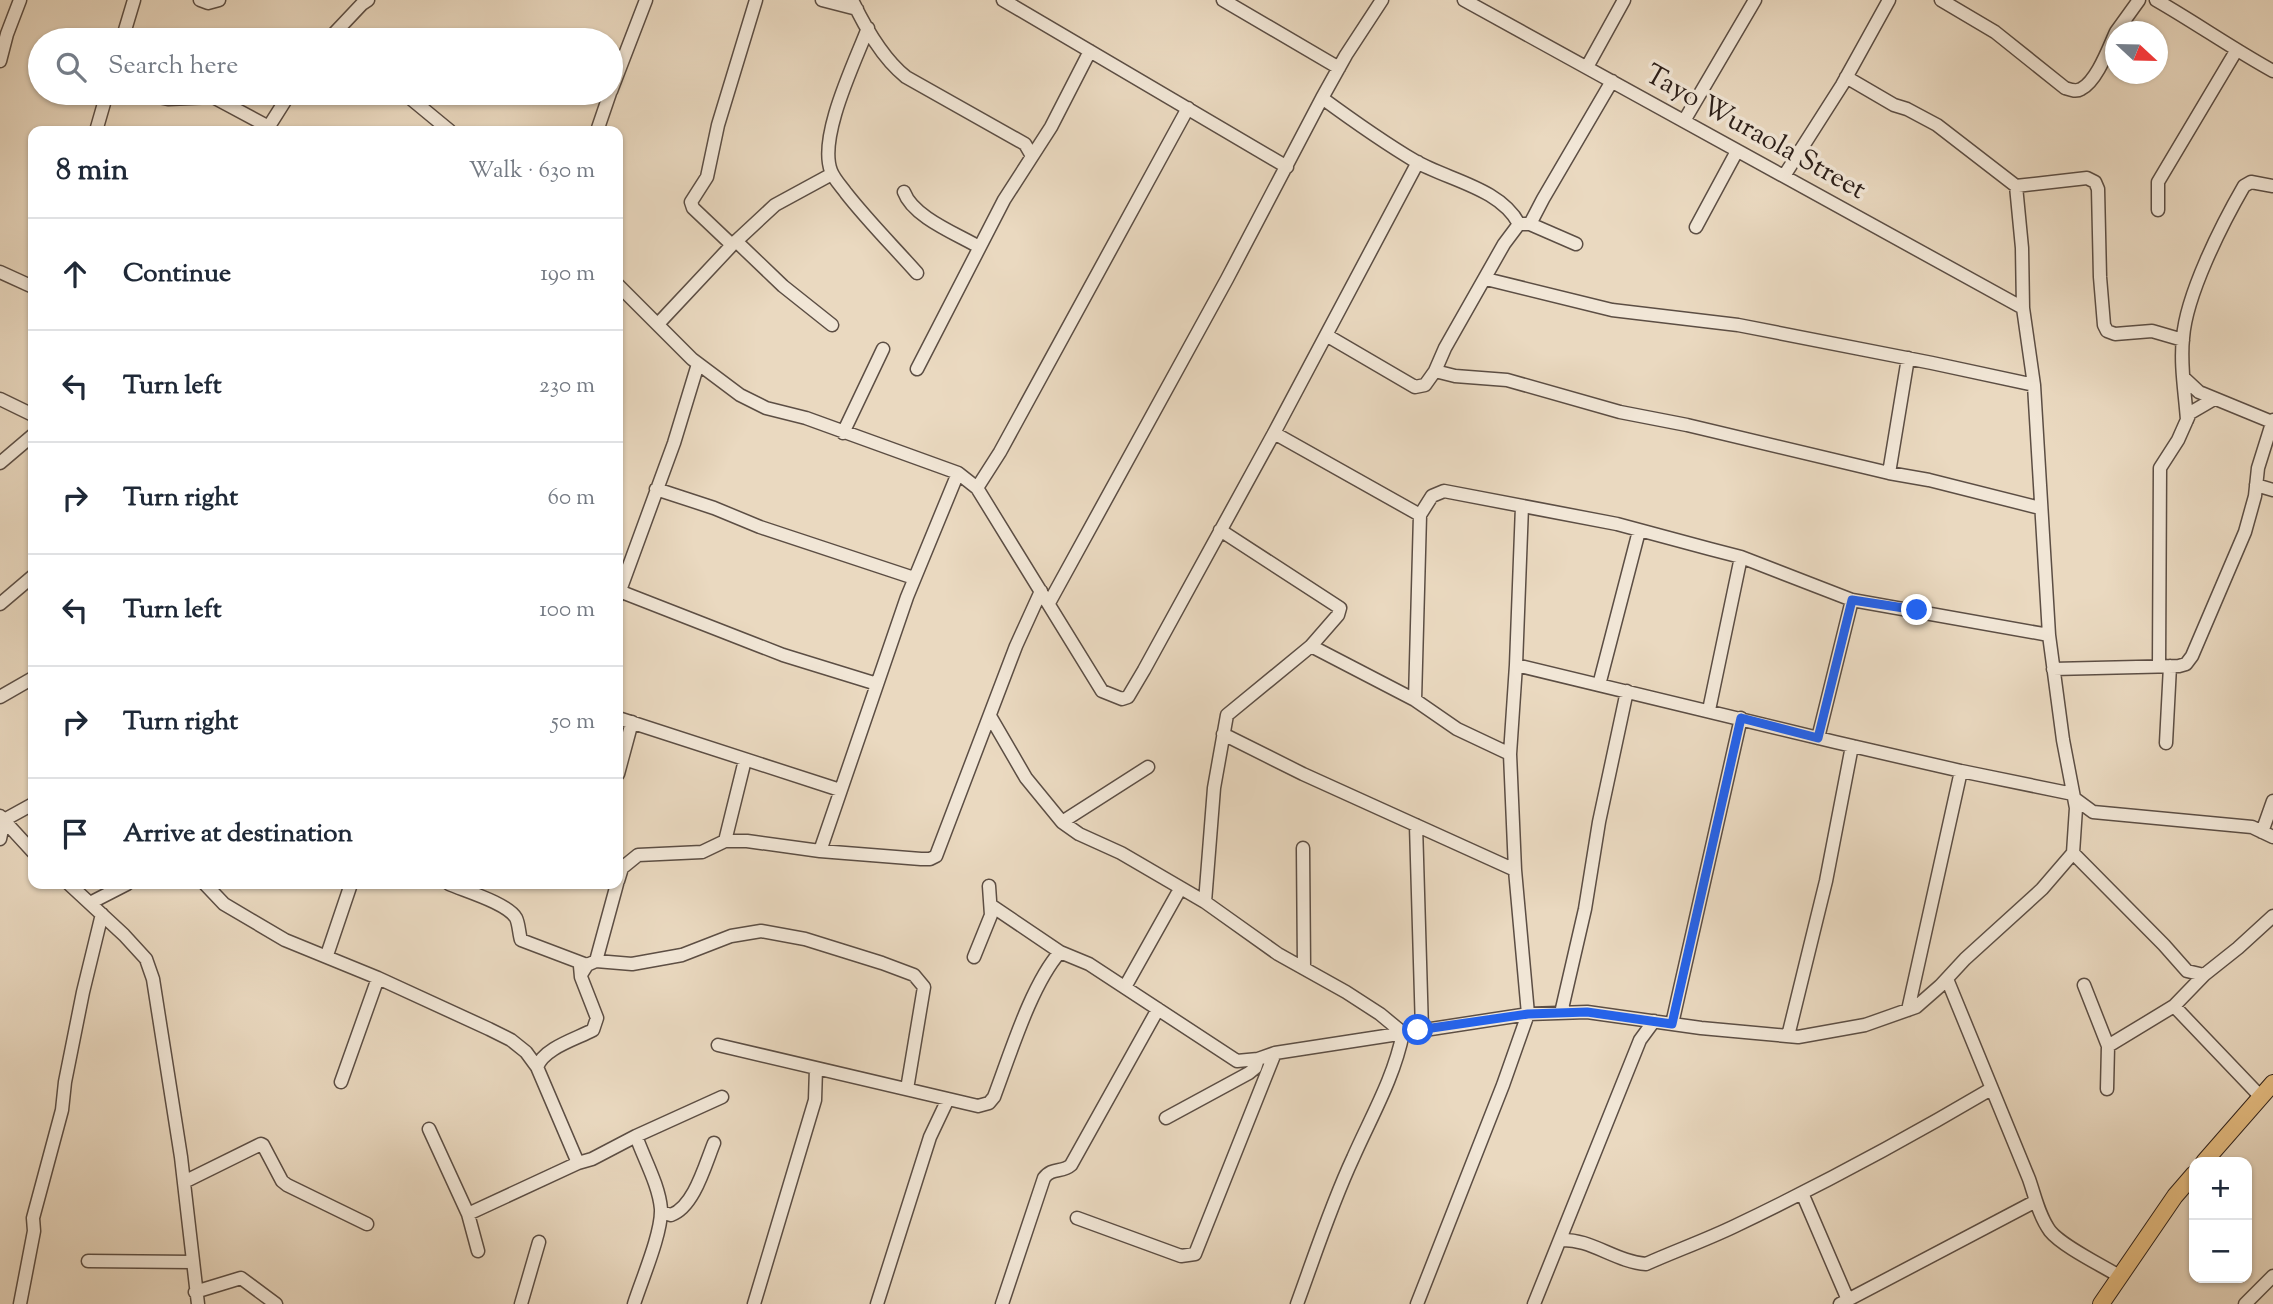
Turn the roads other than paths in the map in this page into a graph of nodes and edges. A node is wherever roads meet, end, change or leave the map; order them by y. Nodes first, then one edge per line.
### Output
1 (20, 0) edge
2 (134, 0) edge
3 (200, 0) edge
4 (219, 0) edge
5 (368, 0) edge
6 (646, 0) edge
7 (756, 0) edge
8 (822, 0) edge
9 (1003, 0) edge
10 (1223, 0) edge
11 (1382, 0) edge
12 (1464, 0) edge
13 (1624, 0) edge
14 (1755, 0) edge
15 (1889, 0) edge
16 (1941, 0) edge
17 (2139, 0) edge
18 (2156, 0) edge
19 (855, 5) edge
20 (2124, 21) edge
21 (126, 28) edge
22 (339, 28) edge
23 (868, 28) junction
24 (1090, 51) junction
25 (2236, 51) junction
26 (2105, 54) edge
27 (623, 59) edge
28 (0, 61) edge
29 (1587, 67) junction
30 (1339, 68) junction
31 (2273, 71) edge
32 (1846, 77) junction
33 (1612, 81) junction
34 (1322, 98) junction
35 (104, 105) edge
36 (226, 105) edge
37 (282, 105) edge
38 (419, 105) edge
39 (606, 105) edge
40 (1188, 108) junction
41 (1684, 121) junction
42 (97, 126) edge
43 (262, 126) edge
44 (269, 126) edge
45 (444, 126) edge
46 (599, 126) edge
47 (1040, 143) junction
48 (1025, 144) junction
49 (1737, 151) junction
50 (1032, 156) junction
51 (1418, 162) junction
52 (1287, 167) junction
53 (832, 174) junction
54 (1784, 176) junction
55 (2016, 186) junction
56 (2273, 186) edge
57 (904, 192) dead end
58 (2158, 210) dead end
59 (1524, 224) junction
60 (1696, 227) dead end
61 (734, 243) junction
62 (1576, 244) dead end
63 (979, 247) junction
64 (0, 272) edge
65 (916, 273) dead end
66 (1486, 279) junction
67 (28, 284) edge
68 (623, 290) edge
69 (2023, 308) junction
70 (658, 324) junction
71 (832, 325) dead end
72 (1326, 335) junction
73 (2183, 340) junction
74 (883, 349) dead end
75 (1908, 358) junction
76 (698, 364) junction
77 (916, 369) dead end
78 (1435, 371) junction
79 (2184, 378) junction
80 (2034, 385) junction
81 (0, 399) edge
82 (2214, 399) junction
83 (28, 413) edge
84 (2187, 420) junction
85 (2273, 421) edge
86 (843, 433) junction
87 (1274, 433) junction
88 (28, 439) edge
89 (0, 463) edge
90 (958, 473) junction
91 (1889, 474) junction
92 (2256, 485) junction
93 (977, 488) junction
94 (656, 489) junction
95 (2273, 490) edge
96 (1522, 506) junction
97 (2040, 508) junction
98 (1420, 515) junction
99 (1220, 530) junction
100 (1639, 531) junction
101 (1741, 557) junction
102 (914, 578) junction
103 (28, 580) edge
104 (623, 583) edge
105 (1041, 592) junction
106 (623, 595) edge
107 (1852, 600) junction
108 (1049, 603) junction
109 (0, 604) edge
110 (2049, 635) junction
111 (1311, 646) junction
112 (1516, 665) junction
113 (2165, 666) junction
114 (2053, 669) junction
115 (28, 681) edge
116 (877, 684) junction
117 (1599, 685) junction
118 (1627, 691) junction
119 (0, 697) edge
120 (1415, 700) junction
121 (1709, 710) junction
122 (990, 716) junction
123 (1741, 718) junction
124 (623, 719) edge
125 (632, 722) junction
126 (1223, 734) junction
127 (1818, 738) junction
128 (2166, 743) dead end
129 (1852, 746) junction
130 (1510, 754) junction
131 (623, 755) edge
132 (745, 760) junction
133 (1148, 767) dead end
134 (1961, 771) junction
135 (840, 790) junction
136 (2073, 796) junction
137 (2273, 801) edge
138 (28, 806) edge
139 (2093, 812) junction
140 (2, 818) edge
141 (1062, 822) junction
142 (1416, 825) junction
143 (2076, 828) junction
144 (2268, 834) edge
145 (0, 839) edge
146 (725, 841) junction
147 (28, 847) edge
148 (1303, 848) dead end
149 (820, 851) junction
150 (2073, 853) junction
151 (623, 858) edge
152 (1515, 870) junction
153 (989, 886) dead end
154 (75, 889) edge
155 (117, 889) edge
156 (210, 889) edge
157 (349, 889) edge
158 (461, 889) edge
159 (614, 889) edge
160 (1180, 889) junction
161 (1205, 902) junction
162 (90, 903) junction
163 (992, 906) junction
164 (102, 914) junction
165 (2273, 916) edge
166 (1059, 952) junction
167 (327, 955) junction
168 (974, 957) dead end
169 (586, 965) junction
170 (1304, 968) junction
171 (2186, 971) junction
172 (2204, 975) junction
173 (378, 978) junction
174 (1947, 979) junction
175 (2084, 985) dead end
176 (1125, 987) junction
177 (2187, 991) junction
178 (2174, 1006) junction
179 (1157, 1009) junction
180 (1908, 1010) junction
181 (1561, 1013) junction
182 (1528, 1014) junction
183 (1636, 1019) junction
184 (1654, 1021) junction
185 (1672, 1024) junction
186 (1422, 1030) junction
187 (1403, 1033) junction
188 (1788, 1036) junction
189 (1640, 1040) junction
190 (718, 1045) dead end
191 (2108, 1046) junction
192 (1275, 1053) junction
193 (1258, 1059) junction
194 (537, 1067) junction
195 (816, 1068) junction
196 (341, 1083) dead end
197 (2273, 1083) edge
198 (1991, 1088) junction
199 (907, 1089) junction
200 (2106, 1089) dead end
201 (2260, 1096) junction
202 (723, 1097) dead end
203 (948, 1099) junction
204 (1166, 1118) dead end
205 (429, 1129) dead end
206 (636, 1136) junction
207 (714, 1143) dead end
208 (2208, 1157) edge
209 (578, 1163) junction
210 (2189, 1180) edge
211 (184, 1182) junction
212 (1802, 1193) junction
213 (2036, 1201) junction
214 (661, 1212) junction
215 (468, 1214) junction
216 (1077, 1218) dead end
217 (367, 1224) dead end
218 (1566, 1239) junction
219 (539, 1242) dead end
220 (478, 1251) dead end
221 (89, 1261) dead end
222 (191, 1262) junction
223 (2119, 1276) junction
224 (2273, 1276) edge
225 (196, 1298) edge
226 (1849, 1301) edge
227 (20, 1304) edge
228 (276, 1304) edge
229 (521, 1304) edge
230 (634, 1304) edge
231 (754, 1304) edge
232 (877, 1304) edge
233 (1002, 1304) edge
234 (1297, 1304) edge
235 (1417, 1304) edge
236 (1534, 1304) edge
237 (2101, 1304) edge
238 (2245, 1304) edge

1 - 28 street
2 - 21 street
3 - 4 street
5 - 22 street
6 - 27 street
7 - 61 street
8 - 19 street
9 - 24 street
10 - 30 street
11 - 30 street
12 - 29 street, Tayo Wuraola Street
13 - 29 street
14 - 41 street
15 - 32 street
16 - 26 street
17 - 20 street
18 - 25 street
19 - 23 street
23 - 48 street
23 - 53 street
24 - 40 street
24 - 47 street
25 - 31 street
25 - 58 street
29 - 33 street, Tayo Wuraola Street
30 - 34 street
32 - 54 street
32 - 55 street
33 - 41 street, Tayo Wuraola Street
33 - 59 street
34 - 51 street
34 - 52 street
35 - 42 street
36 - 43 street
37 - 44 street
38 - 45 street
39 - 46 street
40 - 52 street
40 - 93 street
41 - 49 street, Tayo Wuraola Street
47 - 48 street
47 - 50 street
48 - 50 street
49 - 54 street, Tayo Wuraola Street
49 - 60 street
50 - 63 street
51 - 59 street
51 - 72 street
52 - 108 street
53 - 61 street
53 - 65 street
54 - 69 street, Tayo Wuraola Street
55 - 69 street
55 - 73 street
56 - 73 street
57 - 63 street
59 - 62 street
59 - 66 street
61 - 70 street
61 - 71 street
63 - 77 street
64 - 67 street
66 - 75 street
66 - 78 street
68 - 70 street
69 - 80 street
70 - 76 street
72 - 78 street
72 - 87 street
73 - 79 street
74 - 86 street
75 - 80 street
75 - 91 street
76 - 86 street
76 - 94 street
78 - 91 street
79 - 82 street
79 - 84 street
80 - 97 street
81 - 83 street
82 - 84 street
82 - 85 street
84 - 113 street
85 - 92 street
86 - 90 street
87 - 98 street
87 - 99 street
88 - 89 street
90 - 93 street
90 - 102 street
91 - 97 street
92 - 95 street
92 - 113 street
93 - 105 street
94 - 102 street
94 - 104 street
96 - 98 street
96 - 100 street
96 - 112 street
97 - 110 street
98 - 120 street
99 - 108 street
99 - 111 street
100 - 101 street
100 - 117 street
101 - 107 street
101 - 121 street
102 - 116 street
103 - 109 street
105 - 108 street
105 - 122 street
106 - 116 street
107 - 110 street
107 - 127 street
110 - 114 street
111 - 120 street
111 - 126 street
112 - 117 street
112 - 130 street
113 - 114 street
113 - 128 street
114 - 136 street
115 - 119 street
116 - 135 street
117 - 118 street
118 - 121 street
118 - 181 street
120 - 130 street
121 - 123 street
122 - 141 street
122 - 149 street
123 - 127 street
123 - 185 street
124 - 125 street
125 - 131 street
125 - 132 street
126 - 142 street
126 - 161 street
127 - 129 street
129 - 134 street
129 - 188 street
130 - 152 street
132 - 135 street
132 - 146 street
133 - 141 street
134 - 136 street
134 - 180 street
135 - 149 street
136 - 139 street
136 - 143 street
137 - 144 street
138 - 140 street
139 - 143 street
139 - 144 street
140 - 145 street
140 - 147 street
141 - 160 street
142 - 152 street
142 - 186 street
143 - 150 street
146 - 149 street
146 - 151 street
148 - 170 street
150 - 171 street
150 - 174 street
152 - 182 street
153 - 163 street
154 - 162 street
155 - 162 street
156 - 167 street
157 - 167 street
158 - 169 street
159 - 169 street
160 - 161 street
160 - 176 street
161 - 170 street
162 - 164 street
163 - 166 street
163 - 168 street
164 - 211 street
164 - 227 street
165 - 172 street
166 - 176 street
166 - 203 street
167 - 173 street
169 - 194 street
169 - 199 street
170 - 187 street
171 - 172 street
171 - 177 street
172 - 177 street
173 - 194 street
173 - 196 street
174 - 180 street
174 - 198 street
175 - 191 street
176 - 179 street
177 - 178 street
178 - 191 street
178 - 201 street
179 - 193 street
179 - 233 street
180 - 188 street
181 - 182 street
181 - 183 street
182 - 186 street
182 - 235 street
183 - 184 street
183 - 189 street
184 - 185 street
184 - 189 street
185 - 188 street
186 - 187 street
187 - 192 street
187 - 234 street
189 - 218 street
190 - 195 street
191 - 200 street
192 - 193 street
192 - 216 street
193 - 204 street
194 - 209 street
195 - 199 street
195 - 231 street
197 - 201 main road
198 - 212 street
198 - 213 street
199 - 203 street
201 - 208 main road
202 - 206 street
203 - 232 street
205 - 215 street
206 - 209 street
206 - 214 street
207 - 214 street
209 - 215 street
210 - 223 main road
211 - 217 street
211 - 222 street
212 - 218 street
212 - 226 street
213 - 223 street
213 - 226 street
214 - 230 street
215 - 220 street
218 - 236 street
219 - 229 street
221 - 222 street
222 - 225 street
223 - 237 main road
224 - 238 street
225 - 228 street

